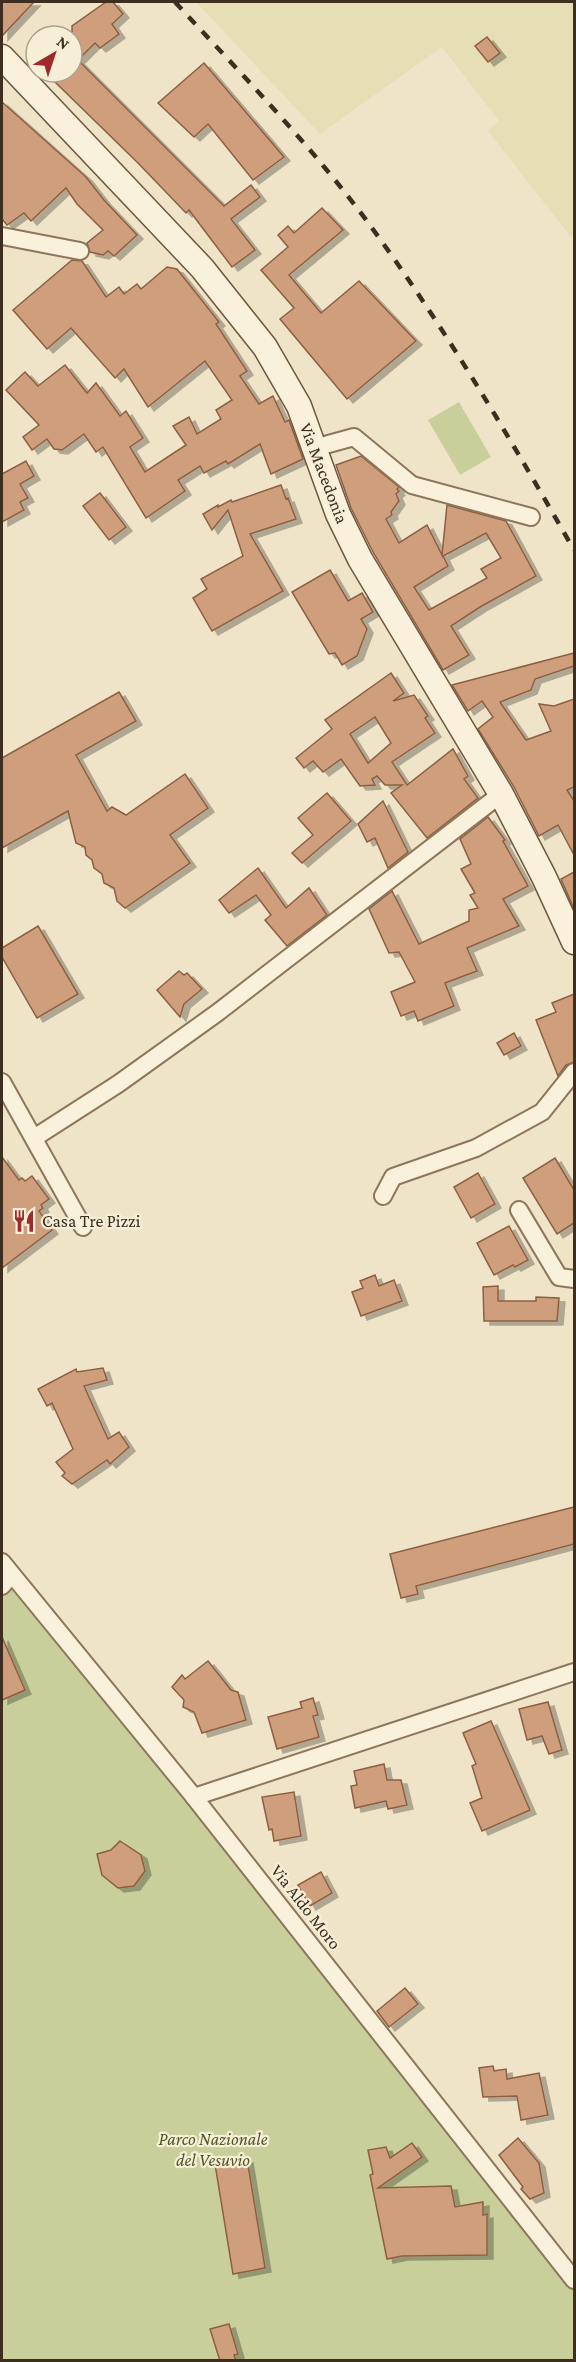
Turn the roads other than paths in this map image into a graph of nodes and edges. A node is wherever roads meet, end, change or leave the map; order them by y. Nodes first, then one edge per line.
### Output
1 (2, 57) edge
2 (2, 236) edge
3 (80, 251) dead end
4 (314, 448) junction
5 (531, 517) dead end
6 (501, 794) junction
7 (574, 942) edge
8 (574, 1072) edge
9 (2, 1082) edge
10 (34, 1138) junction
11 (383, 1196) dead end
12 (519, 1210) dead end
13 (83, 1227) dead end
14 (574, 1279) edge
15 (5, 1574) edge
16 (574, 1672) edge
17 (194, 1797) junction
18 (574, 2280) edge

1 - 4 main road, Via Macedonia
2 - 3 street
4 - 5 street
4 - 6 main road, Via Macedonia
6 - 7 main road, Via Macedonia
6 - 10 street
8 - 11 street
9 - 10 street
10 - 13 street
12 - 14 street
15 - 17 street, Via Aldo Moro
16 - 17 street
17 - 18 street, Via Aldo Moro

